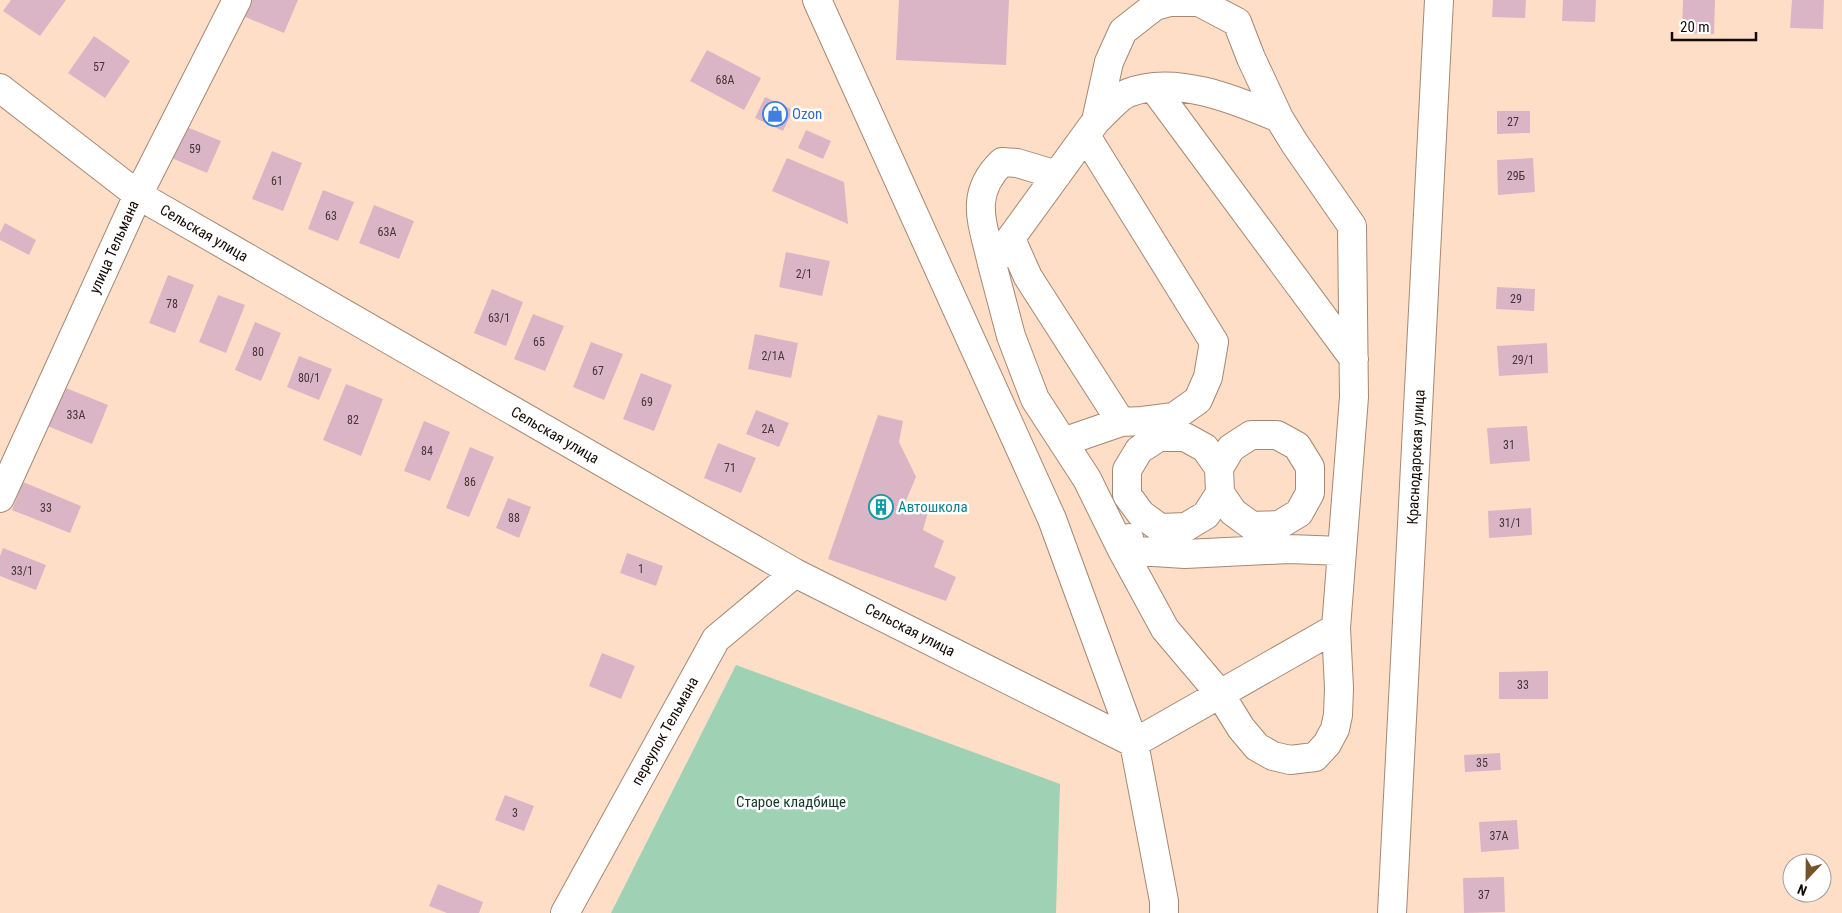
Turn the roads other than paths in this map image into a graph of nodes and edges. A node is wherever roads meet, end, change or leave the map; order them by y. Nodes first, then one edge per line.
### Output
1 (236, 0) edge
2 (817, 0) edge
3 (1439, 0) edge
4 (0, 88) edge
5 (1153, 88) junction
6 (1279, 118) junction
7 (1091, 128) junction
8 (1057, 175) junction
9 (138, 195) junction
10 (1011, 239) junction
11 (992, 264) junction
12 (1354, 359) junction
13 (1120, 422) junction
14 (1063, 442) junction
15 (1087, 479) junction
16 (0, 498) edge
17 (1134, 505) junction
18 (1122, 550) junction
19 (1342, 551) junction
20 (795, 573) junction
21 (1336, 628) junction
22 (1220, 694) junction
23 (1134, 743) junction
24 (565, 913) edge
25 (1164, 913) edge
26 (1392, 913) edge

1 - 9 street, улица Тельмана
2 - 23 street
3 - 26 street, Краснодарская улица
4 - 9 street, Сельская улица
5 - 6 street
5 - 7 street
5 - 12 street
6 - 7 street
6 - 12 street
7 - 8 street
7 - 13 street
8 - 10 street
8 - 11 street
9 - 16 street, улица Тельмана
9 - 20 street, Сельская улица
10 - 11 street
10 - 13 street
11 - 14 street
12 - 19 street
13 - 14 street
14 - 15 street
15 - 17 street
15 - 18 street
17 - 17 street
17 - 18 street
18 - 19 street
18 - 22 street
19 - 21 street
20 - 23 street, Сельская улица
20 - 24 street, переулок Тельмана
21 - 22 street
21 - 22 street
22 - 23 street
23 - 25 street

